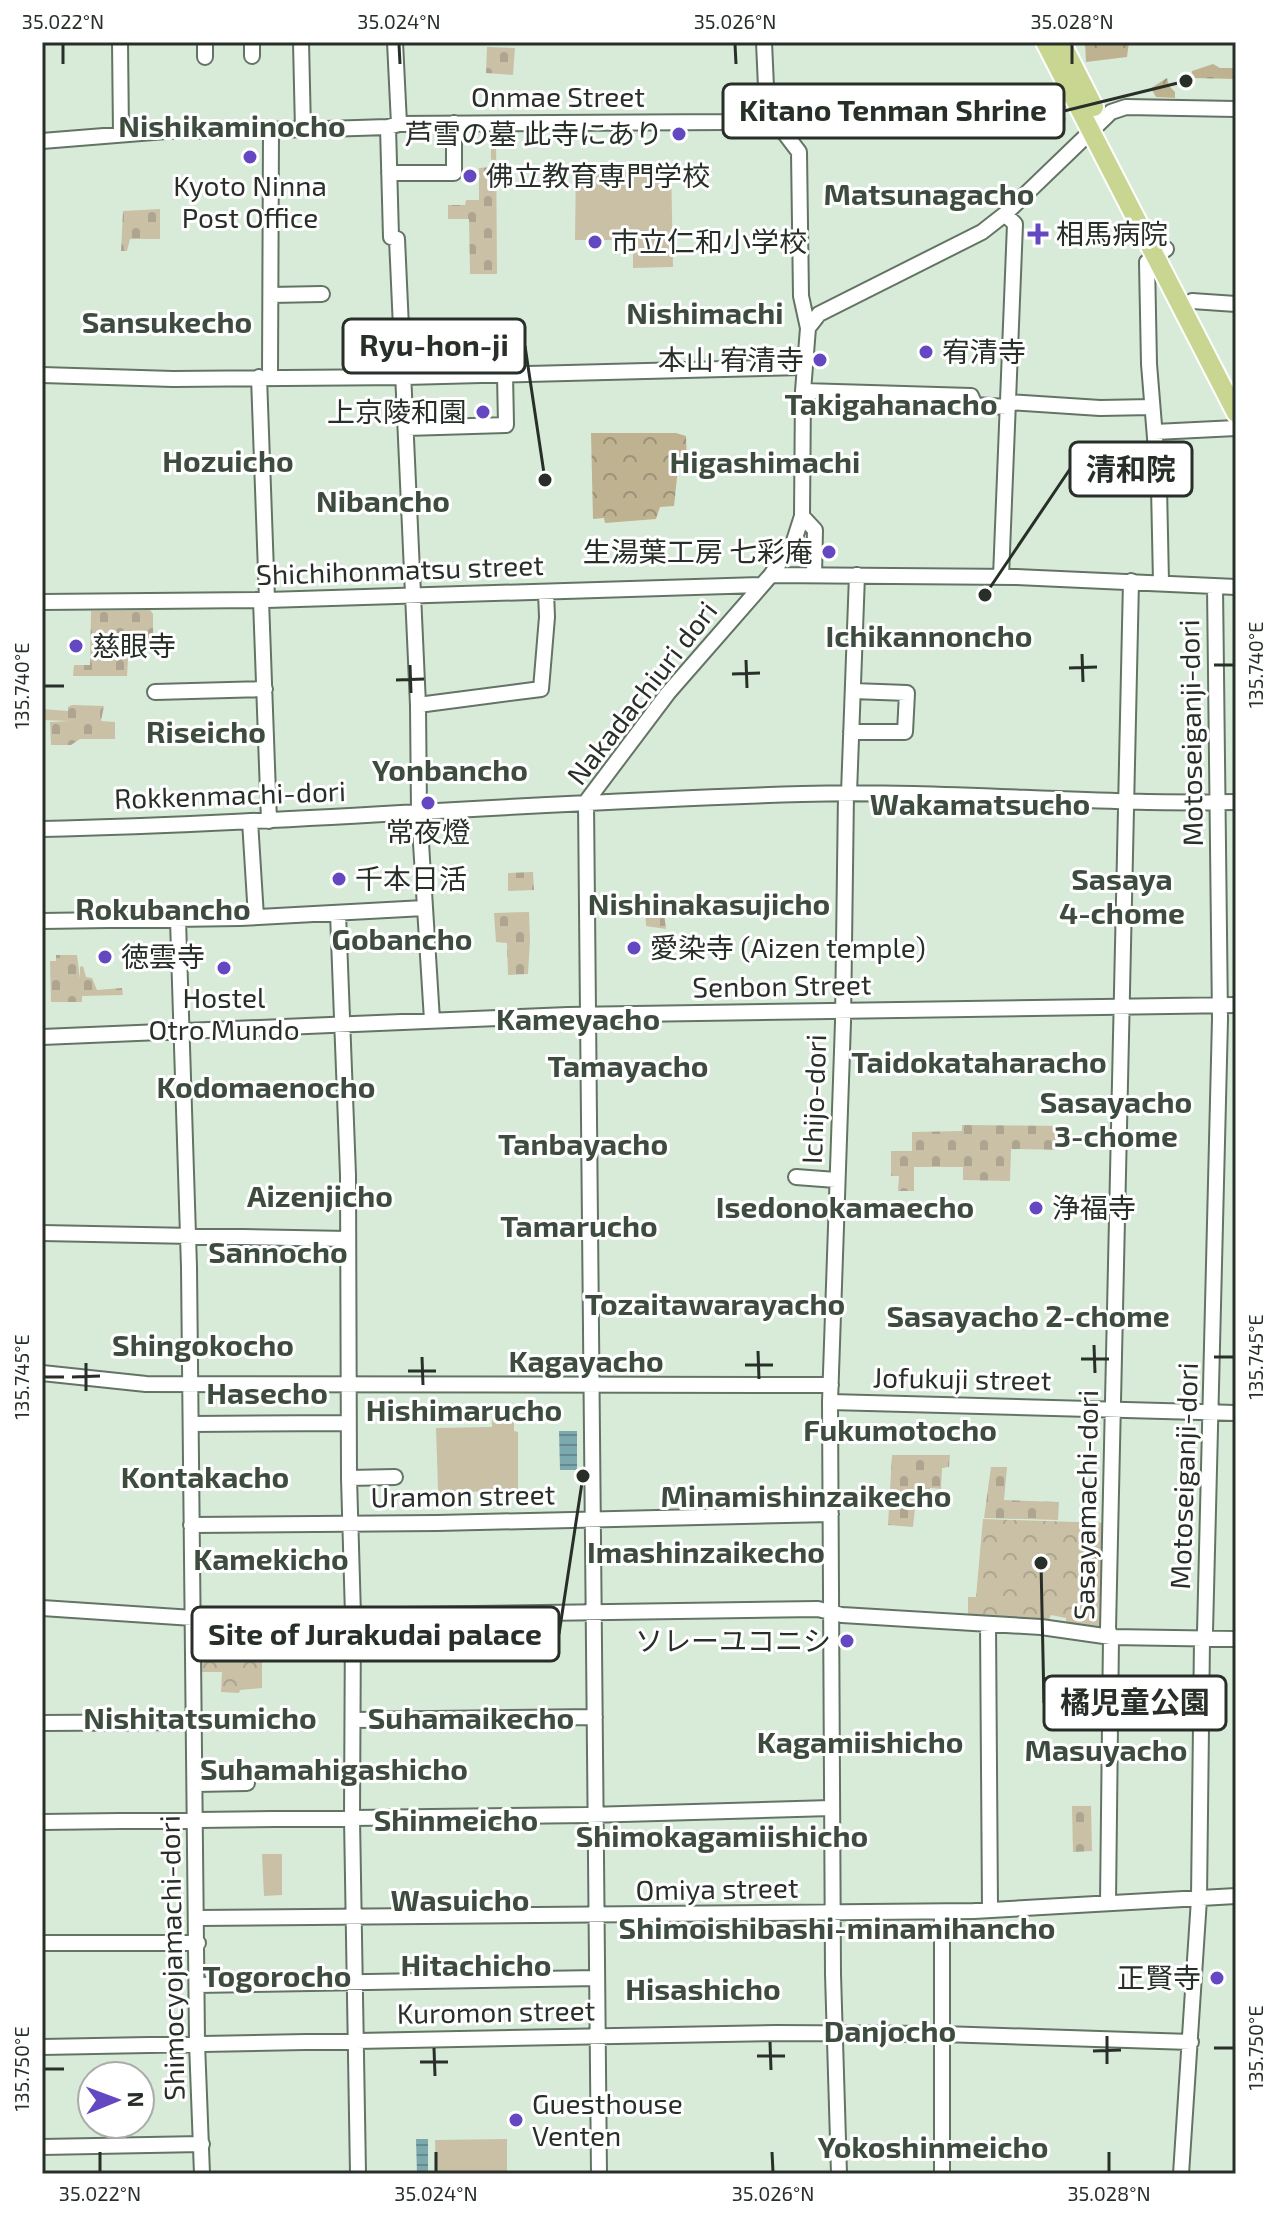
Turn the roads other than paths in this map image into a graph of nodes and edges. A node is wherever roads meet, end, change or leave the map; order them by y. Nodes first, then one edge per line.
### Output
1 (120, 42) edge
2 (301, 42) edge
3 (395, 42) edge
4 (764, 42) edge
5 (1045, 42) edge
6 (1061, 42) edge
7 (1075, 98) junction
8 (1236, 109) edge
9 (770, 115) junction
10 (454, 123) junction
11 (1096, 124) junction
12 (393, 126) junction
13 (303, 130) junction
14 (271, 131) junction
15 (121, 134) junction
16 (42, 141) edge
17 (389, 173) junction
18 (1005, 214) junction
19 (1161, 253) junction
20 (322, 294) dead end
21 (271, 295) junction
22 (1192, 301) junction
23 (1236, 304) edge
24 (808, 328) junction
25 (804, 367) junction
26 (505, 374) junction
27 (42, 375) edge
28 (265, 377) junction
29 (405, 377) junction
30 (1236, 387) edge
31 (803, 391) junction
32 (1008, 405) junction
33 (1152, 407) junction
34 (1236, 413) edge
35 (406, 428) junction
36 (1236, 428) edge
37 (1155, 432) junction
38 (802, 516) junction
39 (814, 575) junction
40 (857, 575) junction
41 (1001, 577) junction
42 (765, 580) junction
43 (1131, 581) junction
44 (1161, 582) junction
45 (1215, 586) junction
46 (1236, 587) edge
47 (546, 592) junction
48 (412, 596) junction
49 (264, 600) junction
50 (42, 602) edge
51 (265, 689) junction
52 (853, 691) junction
53 (155, 692) dead end
54 (418, 705) junction
55 (851, 732) junction
56 (848, 793) junction
57 (586, 802) junction
58 (1124, 802) junction
59 (1236, 802) edge
60 (1218, 803) junction
61 (419, 811) junction
62 (250, 821) junction
63 (269, 821) junction
64 (42, 829) edge
65 (424, 908) junction
66 (338, 913) junction
67 (256, 917) junction
68 (178, 920) junction
69 (42, 921) edge
70 (1236, 1005) edge
71 (1220, 1006) junction
72 (1121, 1009) junction
73 (843, 1011) junction
74 (587, 1014) junction
75 (432, 1020) junction
76 (343, 1023) junction
77 (182, 1030) junction
78 (42, 1037) edge
79 (796, 1177) dead end
80 (836, 1180) junction
81 (42, 1233) edge
82 (188, 1235) junction
83 (348, 1239) junction
84 (42, 1373) edge
85 (190, 1384) junction
86 (348, 1384) junction
87 (592, 1384) junction
88 (831, 1385) junction
89 (830, 1402) junction
90 (1113, 1408) junction
91 (1211, 1412) junction
92 (1236, 1413) edge
93 (348, 1423) junction
94 (191, 1424) junction
95 (395, 1477) dead end
96 (349, 1478) junction
97 (831, 1514) junction
98 (591, 1520) junction
99 (350, 1523) junction
100 (191, 1525) junction
101 (42, 1608) edge
102 (832, 1611) junction
103 (593, 1613) junction
104 (353, 1615) junction
105 (193, 1618) junction
106 (988, 1624) junction
107 (1111, 1637) junction
108 (1202, 1639) junction
109 (1236, 1639) edge
110 (595, 1717) junction
111 (353, 1720) junction
112 (195, 1722) junction
113 (42, 1723) edge
114 (247, 1783) dead end
115 (196, 1784) junction
116 (831, 1808) junction
117 (596, 1815) junction
118 (352, 1818) junction
119 (196, 1821) junction
120 (42, 1822) edge
121 (1236, 1896) edge
122 (1199, 1899) junction
123 (1108, 1902) junction
124 (990, 1910) junction
125 (942, 1912) junction
126 (833, 1913) junction
127 (354, 1916) junction
128 (597, 1916) junction
129 (198, 1918) junction
130 (42, 1943) edge
131 (198, 1943) junction
132 (597, 1978) junction
133 (355, 1984) junction
134 (197, 1985) junction
135 (834, 2033) junction
136 (942, 2034) junction
137 (598, 2036) junction
138 (357, 2040) junction
139 (1191, 2042) junction
140 (197, 2043) junction
141 (42, 2047) edge
142 (202, 2144) junction
143 (42, 2147) edge
144 (202, 2174) edge
145 (358, 2174) edge
146 (599, 2174) edge
147 (839, 2174) edge
148 (942, 2174) edge
149 (1181, 2174) edge

1 - 15 street
2 - 13 street
3 - 12 street
4 - 9 street
5 - 7 main road
6 - 11 main road
7 - 9 street, Onmae Street
7 - 11 main road
8 - 11 street
9 - 10 street, Onmae Street
9 - 24 street
10 - 12 street, Onmae Street
10 - 17 street
11 - 18 street
11 - 19 main road
12 - 13 street, Onmae Street
12 - 17 street
13 - 14 street, Onmae Street
14 - 15 street, Onmae Street
14 - 21 street
15 - 16 street, Onmae Street
17 - 29 street
18 - 24 street
18 - 32 street
19 - 22 main road
19 - 33 street
19 - 34 main road
20 - 21 street
21 - 28 street
22 - 23 street
22 - 30 main road
24 - 25 street
25 - 26 street
25 - 31 street
26 - 29 street
26 - 35 street
27 - 28 street
28 - 29 street
28 - 49 street
29 - 35 street
31 - 32 street
31 - 38 street
32 - 33 street
32 - 41 street
33 - 37 street
35 - 48 street
36 - 37 street
37 - 44 street
38 - 39 street
38 - 42 street, Nakadachiuri dori
39 - 40 street, Shichihonmatsu street
39 - 42 street, Shichihonmatsu street
40 - 41 street, Shichihonmatsu street
40 - 52 street, Ichijo-dori
41 - 43 street, Shichihonmatsu street
42 - 47 street, Shichihonmatsu street
42 - 57 street, Nakadachiuri dori
43 - 44 street, Shichihonmatsu street
43 - 58 street, Sasayamachi-dori
44 - 45 street, Shichihonmatsu street
45 - 46 street, Shichihonmatsu street
45 - 60 street, Motoseiganji-dori
47 - 48 street, Shichihonmatsu street
47 - 54 street
48 - 49 street, Shichihonmatsu street
48 - 54 street
49 - 50 street, Shichihonmatsu street
49 - 51 street
51 - 53 street
51 - 63 street
52 - 55 street, Ichijo-dori
52 - 55 street
54 - 61 street
55 - 56 street, Ichijo-dori
56 - 57 street, Rokkenmachi-dori
56 - 58 street, Rokkenmachi-dori
56 - 73 street, Ichijo-dori
57 - 61 street, Rokkenmachi-dori
57 - 74 street, Nakadachiuri dori
58 - 60 street, Rokkenmachi-dori
58 - 72 street, Sasayamachi-dori
59 - 60 street, Rokkenmachi-dori
60 - 71 street, Motoseiganji-dori
61 - 63 street, Rokkenmachi-dori
61 - 65 street
62 - 63 street, Rokkenmachi-dori
62 - 64 street, Rokkenmachi-dori
62 - 67 street
65 - 66 street
65 - 75 street
66 - 67 street
66 - 76 street
67 - 68 street
68 - 69 street
68 - 77 street, Shimocyojamachi-dori
70 - 71 street, Senbon Street
71 - 72 street, Senbon Street
71 - 91 street, Motoseiganji-dori
72 - 73 street, Senbon Street
72 - 90 street, Sasayamachi-dori
73 - 74 street, Senbon Street
73 - 80 street, Ichijo-dori
74 - 75 street, Senbon Street
74 - 87 street, Nakadachiuri dori
75 - 76 street, Senbon Street
76 - 77 street, Senbon Street
76 - 83 street
77 - 78 street, Senbon Street
77 - 82 street, Shimocyojamachi-dori
79 - 80 street
80 - 88 street, Ichijo-dori
81 - 82 street
82 - 83 street
82 - 85 street, Shimocyojamachi-dori
83 - 86 street
84 - 85 street, Jofukuji street
85 - 86 street, Jofukuji street
85 - 94 street, Shimocyojamachi-dori
86 - 87 street, Jofukuji street
86 - 93 street
87 - 88 street, Jofukuji street
87 - 98 street, Nakadachiuri dori
88 - 89 street, Ichijo-dori
89 - 90 street, Jofukuji street
89 - 97 street, Ichijo-dori
90 - 91 street, Jofukuji street
90 - 107 street, Sasayamachi-dori
91 - 92 street, Jofukuji street
91 - 108 street, Motoseiganji-dori
93 - 94 street
93 - 96 street
94 - 100 street, Shimocyojamachi-dori
95 - 96 street
96 - 99 street
97 - 98 street, Uramon street
97 - 102 street, Ichijo-dori
98 - 99 street, Uramon street
98 - 103 street, Nakadachiuri dori
99 - 100 street, Uramon street
99 - 104 street
100 - 105 street, Shimocyojamachi-dori
101 - 105 street
102 - 103 street
102 - 106 street
102 - 116 street, Ichijo-dori
103 - 104 street
103 - 110 street, Nakadachiuri dori
104 - 105 street
104 - 111 street
105 - 112 street, Shimocyojamachi-dori
106 - 107 street
106 - 124 street
107 - 108 street
107 - 123 street, Sasayamachi-dori
108 - 109 street
108 - 122 street, Motoseiganji-dori
110 - 111 street
110 - 117 street, Nakadachiuri dori
111 - 118 street
112 - 113 street
112 - 115 street, Shimocyojamachi-dori
114 - 115 street
115 - 119 street, Shimocyojamachi-dori
116 - 117 street
116 - 126 street, Ichijo-dori
117 - 118 street
117 - 128 street, Nakadachiuri dori
118 - 119 street
118 - 127 street
119 - 120 street
119 - 129 street, Shimocyojamachi-dori
121 - 122 street, Omiya street
122 - 123 street, Omiya street
122 - 139 street, Motoseiganji-dori
123 - 124 street, Omiya street
124 - 125 street, Omiya street
125 - 126 street, Omiya street
125 - 136 street
126 - 128 street, Omiya street
126 - 135 street, Ichijo-dori
127 - 128 street, Omiya street
127 - 129 street, Omiya street
127 - 133 street
128 - 132 street, Nakadachiuri dori
129 - 131 street, Shimocyojamachi-dori
130 - 131 street
131 - 134 street, Shimocyojamachi-dori
132 - 133 street
132 - 137 street, Nakadachiuri dori
133 - 134 street
133 - 138 street
134 - 140 street, Shimocyojamachi-dori
135 - 136 street, Kuromon street
135 - 137 street, Kuromon street
135 - 147 street, Ichijo-dori
136 - 139 street, Kuromon street
136 - 148 street
137 - 138 street, Kuromon street
137 - 146 street, Nakadachiuri dori
138 - 140 street, Kuromon street
138 - 145 street
139 - 149 street, Motoseiganji-dori
140 - 141 street, Kuromon street
140 - 142 street, Shimocyojamachi-dori
142 - 143 street
142 - 144 street, Shimocyojamachi-dori

